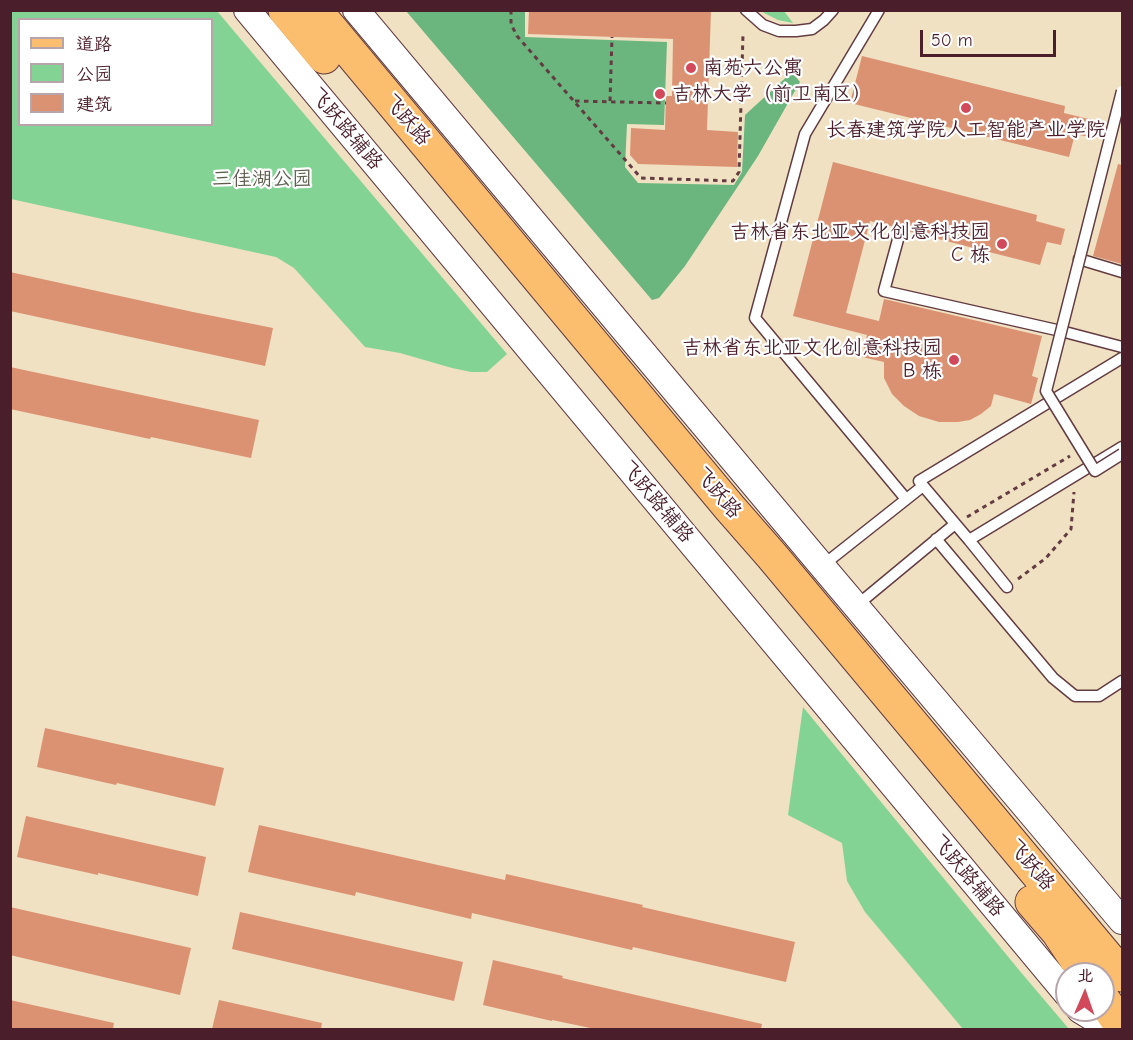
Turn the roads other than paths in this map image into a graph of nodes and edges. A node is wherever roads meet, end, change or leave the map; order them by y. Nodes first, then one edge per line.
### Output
1 (247, 10) edge
2 (356, 10) edge
3 (746, 10) edge
4 (833, 10) edge
5 (879, 10) edge
6 (296, 12) edge
7 (1122, 91) edge
8 (900, 232) dead end
9 (1079, 260) junction
10 (1122, 272) edge
11 (1061, 331) junction
12 (1122, 346) edge
13 (1122, 360) edge
14 (1052, 404) junction
15 (1122, 447) edge
16 (1122, 454) edge
17 (751, 482) junction
18 (923, 486) junction
19 (906, 499) junction
20 (955, 524) junction
21 (936, 539) junction
22 (969, 540) junction
23 (772, 556) junction
24 (822, 566) junction
25 (1007, 587) road end
26 (856, 606) junction
27 (858, 660) junction
28 (917, 678) junction
29 (1122, 681) edge
30 (1122, 921) edge
31 (1078, 962) edge
32 (1122, 975) edge
33 (1055, 980) edge

1 - 33 street, 飞跃路辅路
2 - 17 street
3 - 4 lane
5 - 19 lane
6 - 23 main road, 飞跃路
6 - 31 main road, 飞跃路
7 - 9 lane, bridge
8 - 11 lane
9 - 10 lane
9 - 11 lane, bridge
11 - 12 lane
11 - 14 lane, bridge
13 - 14 lane
13 - 18 lane
14 - 16 lane, bridge
15 - 22 lane
17 - 23 street
17 - 24 street
18 - 19 lane
18 - 20 lane
19 - 24 lane
20 - 21 lane
20 - 22 lane
21 - 26 lane
21 - 29 lane
22 - 25 lane
23 - 27 main road, 飞跃路
24 - 26 street
26 - 28 street
27 - 28 street
27 - 32 main road, 飞跃路
28 - 30 street

